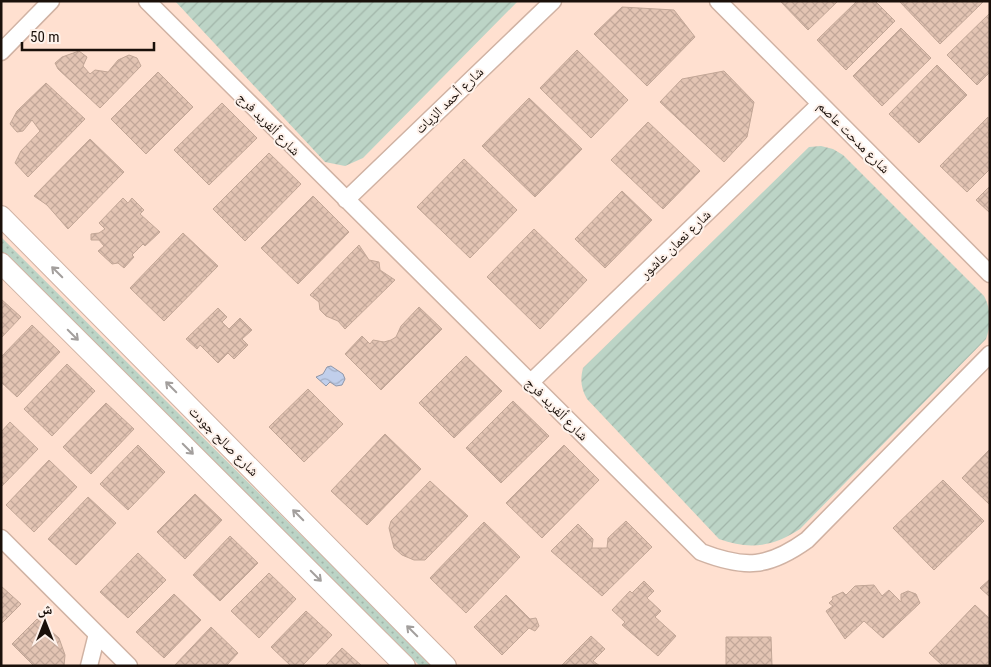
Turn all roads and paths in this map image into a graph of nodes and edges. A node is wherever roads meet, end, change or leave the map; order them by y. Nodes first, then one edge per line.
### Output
1 (51, 1) edge
2 (147, 1) edge
3 (553, 1) edge
4 (718, 1) edge
5 (1, 52) edge
6 (820, 104) junction
7 (346, 200) junction
8 (1, 216) edge
9 (1, 263) edge
10 (990, 274) edge
11 (990, 354) edge
12 (530, 383) junction
13 (1, 538) edge
14 (97, 634) junction
15 (89, 666) edge
16 (129, 666) edge
17 (405, 666) edge
18 (446, 666) edge

1 - 5 street
2 - 7 street, شارع ألفريد فرج
3 - 7 street, شارع أحمد الزيات
4 - 6 street, شارع مدحت عاصم
6 - 10 street, شارع مدحت عاصم
6 - 12 street, شارع نعمان عاشور
7 - 12 street, شارع ألفريد فرج
18 -> 8 street, شارع صالح جودت
9 -> 17 street
11 - 12 street, شارع ألفريد فرج
13 - 14 street
14 - 15 street
14 - 16 street

